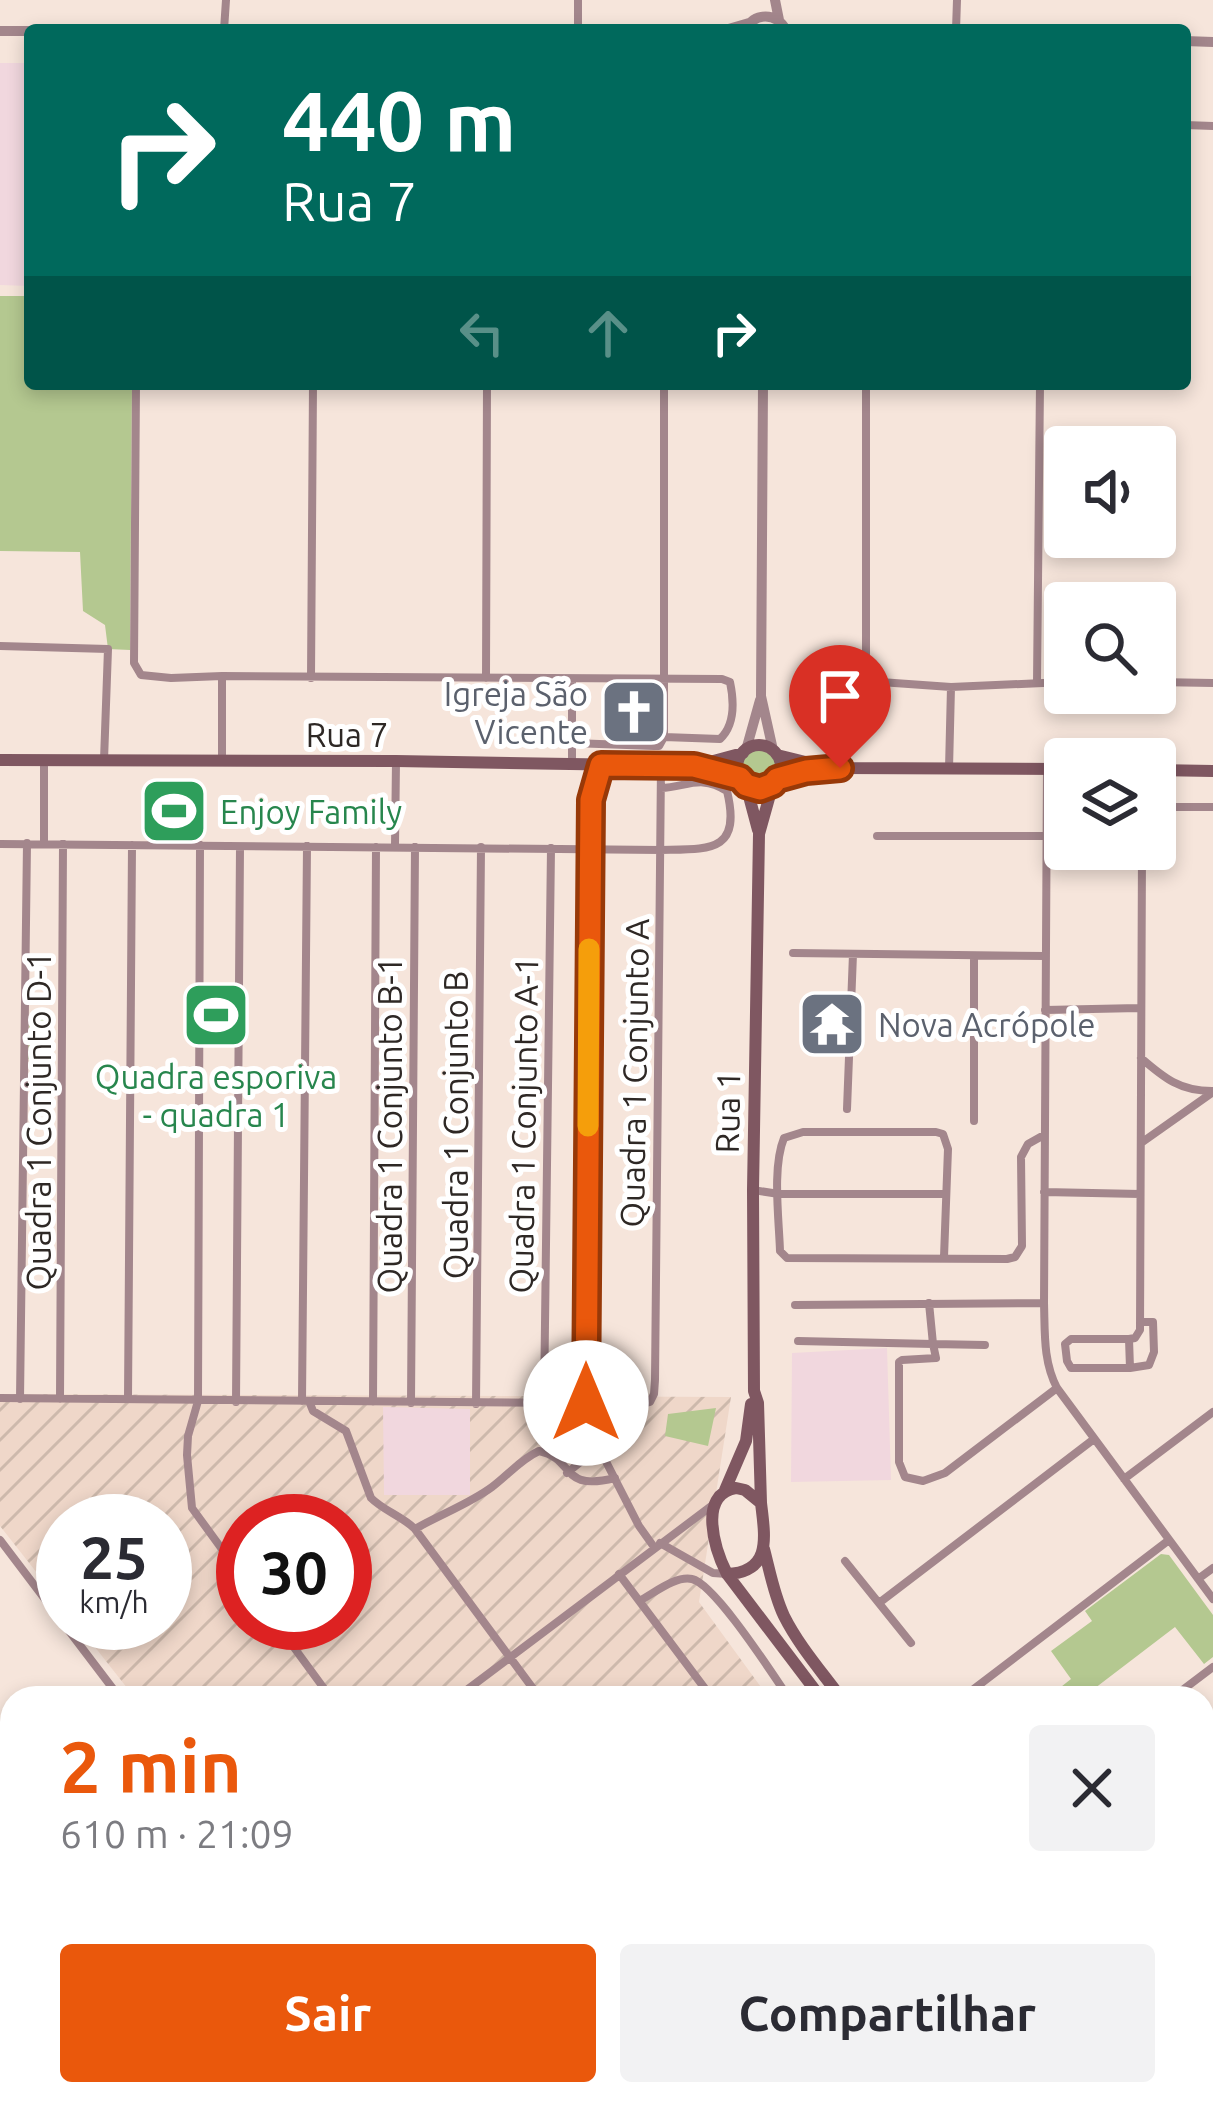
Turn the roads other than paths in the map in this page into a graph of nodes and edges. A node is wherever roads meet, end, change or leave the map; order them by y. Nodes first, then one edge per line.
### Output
1 (759, 0) edge
2 (748, 24) edge
3 (781, 24) edge
4 (136, 390) edge
5 (313, 390) edge
6 (487, 390) edge
7 (664, 390) edge
8 (763, 390) edge
9 (866, 390) edge
10 (1040, 390) edge
11 (0, 646) edge
12 (222, 676) junction
13 (311, 678) junction
14 (486, 678) junction
15 (572, 680) junction
16 (663, 680) junction
17 (1037, 682) junction
18 (1044, 682) edge
19 (1176, 682) edge
20 (1213, 682) edge
21 (951, 687) junction
22 (761, 696) junction
23 (664, 737) junction
24 (572, 742) junction
25 (744, 752) junction
26 (775, 752) junction
27 (0, 760) edge
28 (44, 760) junction
29 (104, 760) junction
30 (222, 760) junction
31 (396, 761) junction
32 (572, 765) junction
33 (601, 765) junction
34 (661, 766) junction
35 (694, 766) junction
36 (826, 767) junction
37 (1044, 768) edge
38 (949, 769) junction
39 (1176, 770) edge
40 (1213, 771) edge
41 (743, 781) junction
42 (775, 782) junction
43 (661, 788) junction
44 (1176, 807) edge
45 (1213, 807) edge
46 (759, 834) junction
47 (877, 836) dead end
48 (1044, 836) edge
49 (27, 843) junction
50 (0, 844) edge
51 (44, 844) junction
52 (63, 844) junction
53 (132, 845) junction
54 (200, 845) junction
55 (307, 846) junction
56 (395, 846) junction
57 (240, 847) junction
58 (376, 847) junction
59 (415, 847) junction
60 (481, 848) junction
61 (551, 848) junction
62 (590, 848) junction
63 (661, 850) junction
64 (1046, 870) edge
65 (1142, 870) edge
66 (793, 953) dead end
67 (853, 954) junction
68 (1046, 956) junction
69 (974, 957) junction
70 (1139, 1008) junction
71 (1046, 1010) junction
72 (1139, 1057) junction
73 (1213, 1091) edge
74 (847, 1109) dead end
75 (974, 1120) dead end
76 (1045, 1135) junction
77 (1140, 1144) junction
78 (753, 1190) junction
79 (1044, 1192) junction
80 (779, 1194) junction
81 (946, 1194) junction
82 (1140, 1194) junction
83 (944, 1257) junction
84 (929, 1303) junction
85 (1044, 1303) junction
86 (795, 1305) dead end
87 (1140, 1322) junction
88 (1129, 1339) junction
89 (798, 1341) dead end
90 (933, 1344) junction
91 (985, 1345) dead end
92 (1130, 1368) junction
93 (1057, 1388) junction
94 (754, 1391) junction
95 (0, 1398) edge
96 (20, 1399) junction
97 (60, 1399) junction
98 (128, 1399) junction
99 (198, 1401) junction
100 (306, 1401) junction
101 (236, 1402) junction
102 (373, 1402) junction
103 (544, 1403) junction
104 (581, 1403) junction
105 (411, 1404) junction
106 (476, 1404) junction
107 (1213, 1412) edge
108 (1094, 1439) junction
109 (599, 1447) junction
110 (567, 1472) junction
111 (615, 1478) junction
112 (1124, 1479) junction
113 (725, 1490) junction
114 (715, 1503) junction
115 (761, 1504) junction
116 (416, 1529) junction
117 (676, 1532) junction
118 (0, 1540) edge
119 (1169, 1540) junction
120 (216, 1541) edge
121 (657, 1545) junction
122 (764, 1549) junction
123 (679, 1553) junction
124 (845, 1561) dead end
125 (1213, 1568) edge
126 (619, 1574) junction
127 (727, 1574) junction
128 (1198, 1580) junction
129 (36, 1587) edge
130 (1213, 1599) edge
131 (639, 1601) junction
132 (879, 1603) junction
133 (911, 1642) dead end
134 (84, 1650) edge
135 (296, 1650) edge
136 (509, 1658) junction
137 (1213, 1667) edge
138 (111, 1686) edge
139 (322, 1686) edge
140 (472, 1686) edge
141 (531, 1686) edge
142 (703, 1686) edge
143 (780, 1686) edge
144 (812, 1686) edge
145 (833, 1686) edge
146 (978, 1686) edge
147 (1188, 1686) edge

1 - 2 street
2 - 3 street
4 - 12 street
5 - 13 street
6 - 14 street
7 - 16 street
8 - 22 street
9 - 21 street
10 - 17 street
11 - 29 street
12 - 13 street
12 - 30 street
13 - 14 street
14 - 15 street
15 - 16 street
15 - 24 street
16 - 23 street
16 - 23 street
17 - 18 street
17 - 21 street
19 - 20 street
21 - 38 street
22 - 25 street
22 - 26 street
23 - 24 street
24 - 32 street
25 - 26 main road
25 - 35 main road, Rua 7
25 - 41 main road
26 - 36 main road
26 - 42 main road
27 - 28 main road, Rua 7
28 - 29 main road, Rua 7
28 - 51 street
29 - 30 main road, Rua 7
30 - 31 main road, Rua 7
31 - 32 main road, Rua 7
31 - 56 street
32 - 33 main road, Rua 7
33 - 34 main road, Rua 7
33 - 62 street, Quadra 1 Conjunto A-1
34 - 35 main road, Rua 7
34 - 43 street, Quadra 1 Conjunto A
35 - 41 main road, Rua 7
36 - 38 main road
36 - 42 main road
37 - 38 main road
39 - 40 main road
41 - 42 main road
41 - 46 main road, Rua 1
42 - 46 main road, Rua 1
43 - 63 street, Quadra 1 Conjunto A
43 - 63 street
44 - 45 street
46 - 78 main road, Rua 1
47 - 48 street
49 - 50 street
49 - 51 street
49 - 96 street, Quadra 1 Conjunto D-1
51 - 52 street
52 - 53 street
52 - 97 street, Quadra 1 Conjunto D-1
53 - 54 street
53 - 98 street
54 - 57 street
54 - 99 street
55 - 57 street
55 - 58 street
55 - 100 street
56 - 58 street
56 - 59 street
57 - 101 street
58 - 102 street, Quadra 1 Conjunto B-1
59 - 60 street
59 - 105 street, Quadra 1 Conjunto B-1
60 - 61 street
60 - 106 street, Quadra 1 Conjunto B
61 - 62 street
61 - 103 street, Quadra 1 Conjunto A-1
62 - 63 street
62 - 104 street, Quadra 1 Conjunto A-1
63 - 104 street, Quadra 1 Conjunto A
64 - 68 street
65 - 70 street
66 - 67 street
67 - 69 street
67 - 74 street
68 - 69 street
68 - 71 street
69 - 75 street
70 - 71 street
70 - 72 street
71 - 76 street
72 - 73 street
72 - 77 street
73 - 77 street
76 - 79 street
76 - 83 street
77 - 82 street
78 - 80 street
78 - 94 main road, Rua 1
79 - 82 street
79 - 85 street
80 - 81 street
80 - 81 street
80 - 83 street
81 - 83 street
82 - 87 street
84 - 85 street
84 - 86 street
84 - 90 street
85 - 93 street
87 - 88 street
87 - 92 street
88 - 92 street
88 - 92 street
89 - 90 street
90 - 91 street
90 - 93 street
93 - 108 street
94 - 113 main road
94 - 115 main road
95 - 96 street
96 - 97 street
97 - 98 street
98 - 99 street
99 - 101 street
99 - 120 street
100 - 101 street
100 - 102 street
100 - 116 street
102 - 105 street
103 - 104 street
103 - 106 street
104 - 109 street
105 - 106 street
107 - 112 street
108 - 112 street
108 - 132 street
109 - 110 street
109 - 111 street
110 - 111 street
110 - 116 street
111 - 121 street
112 - 119 street
113 - 114 main road
113 - 115 main road
114 - 117 street
114 - 127 main road
115 - 122 main road
116 - 136 street
117 - 121 street
117 - 123 street
118 - 129 street
119 - 128 street
119 - 146 street
121 - 123 street
121 - 126 street
122 - 127 main road
122 - 145 main road
123 - 127 street
124 - 132 street
125 - 128 street
126 - 131 street
126 - 136 street
127 - 144 main road
128 - 130 street
131 - 142 street
131 - 143 street
132 - 133 street
134 - 138 street
135 - 139 street
136 - 140 street
136 - 141 street
137 - 147 street

